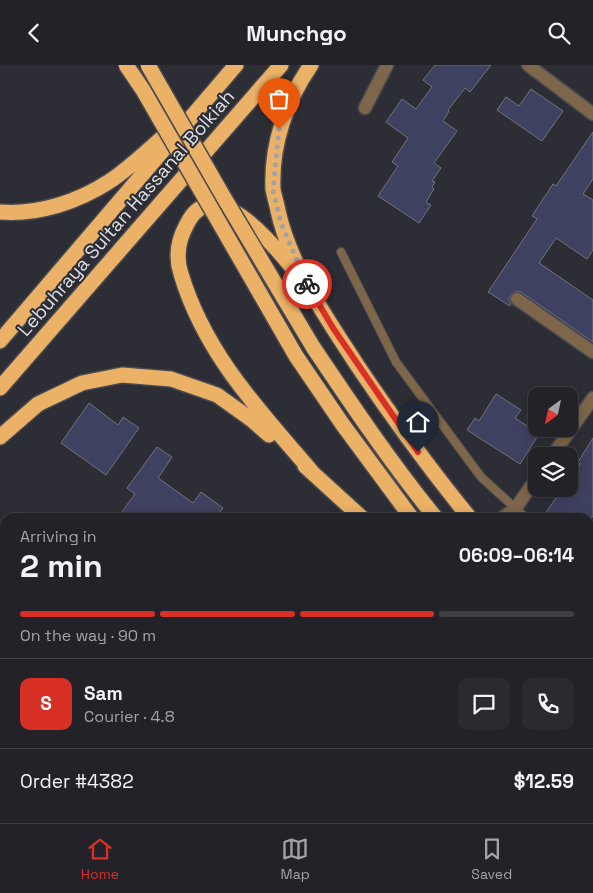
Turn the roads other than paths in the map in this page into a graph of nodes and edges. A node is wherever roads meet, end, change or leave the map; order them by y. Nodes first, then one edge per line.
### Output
1 (126, 65) edge
2 (148, 65) edge
3 (236, 65) edge
4 (281, 65) edge
5 (311, 65) edge
6 (387, 65) edge
7 (528, 65) edge
8 (201, 106) junction
9 (365, 108) dead end
10 (593, 114) edge
11 (0, 212) edge
12 (341, 252) dead end
13 (307, 285) junction
14 (516, 299) dead end
15 (0, 341) edge
16 (593, 352) edge
17 (0, 388) edge
18 (593, 398) edge
19 (0, 437) edge
20 (558, 447) edge
21 (312, 472) junction
22 (528, 491) edge
23 (516, 509) junction
24 (357, 513) edge
25 (408, 513) edge
26 (432, 513) edge
27 (465, 513) edge
28 (510, 513) edge
29 (520, 513) edge

1 - 25 highway, bridge
2 - 26 highway, bridge
3 - 8 highway, Lebuhraya Sultan Hassanal Bolkiah
4 - 17 highway, Lebuhraya Sultan Hassanal Bolkiah
5 - 13 highway
6 - 9 street
7 - 10 street
8 - 11 highway
8 - 15 highway, Lebuhraya Sultan Hassanal Bolkiah
12 - 23 lane
13 - 21 highway
13 - 27 highway
14 - 16 street
18 - 20 street
19 - 21 highway
21 - 24 highway
22 - 23 street
23 - 28 street
23 - 29 lane

